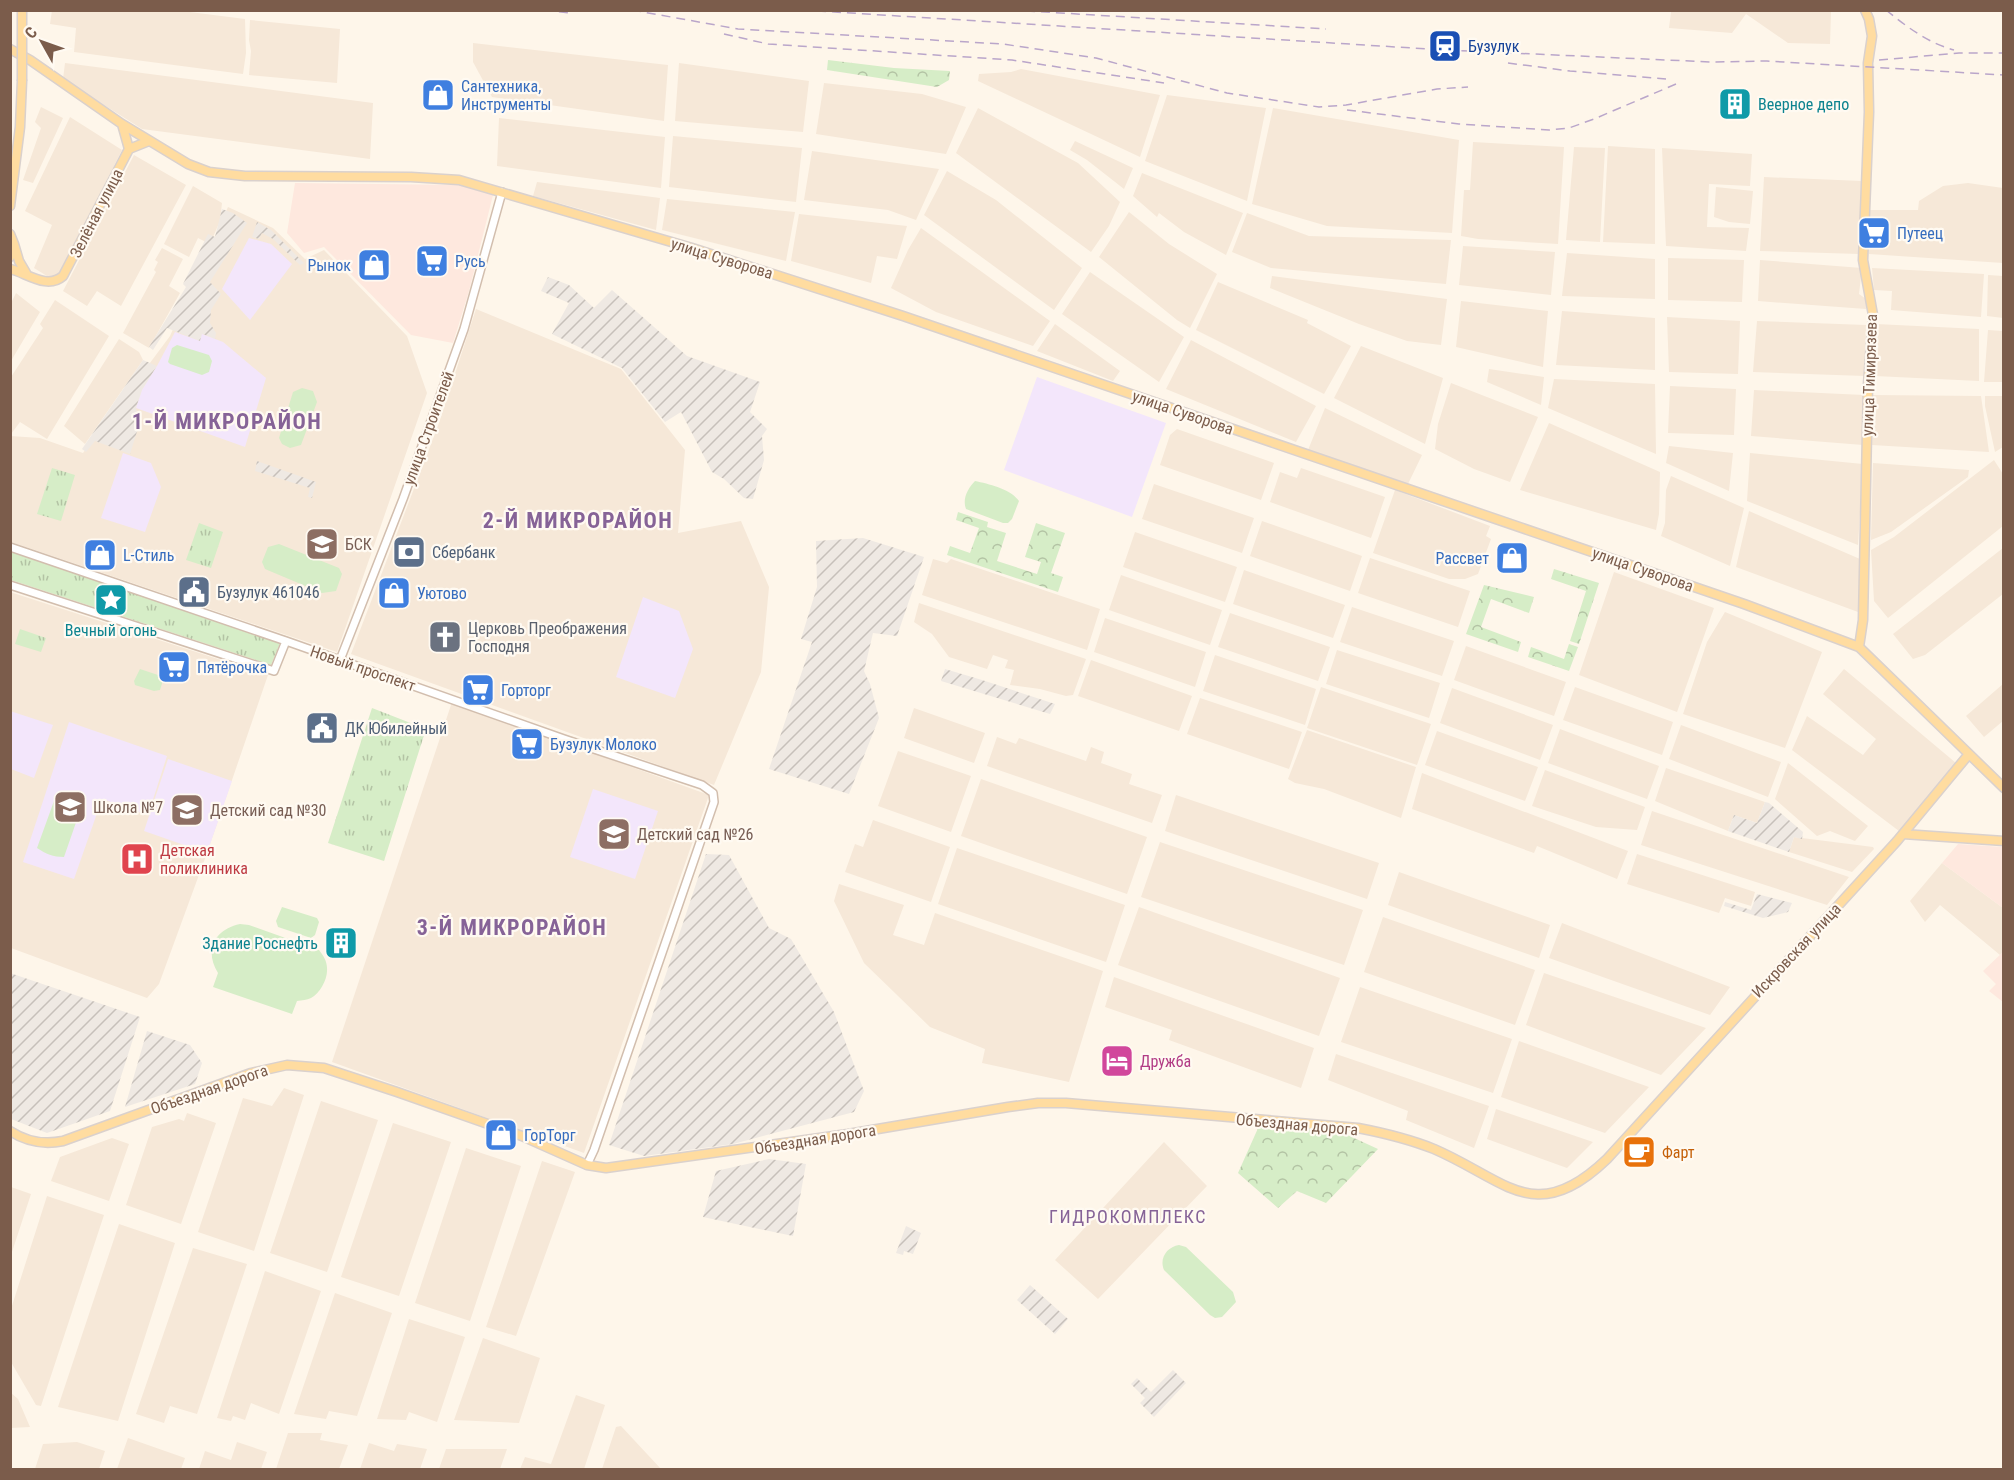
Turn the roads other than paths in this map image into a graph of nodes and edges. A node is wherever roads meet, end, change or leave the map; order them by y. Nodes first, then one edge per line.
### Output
1 (22, 10) edge
2 (1865, 10) edge
3 (10, 49) edge
4 (24, 56) junction
5 (10, 60) edge
6 (122, 124) junction
7 (149, 141) junction
8 (129, 149) junction
9 (11, 187) edge
10 (502, 192) junction
11 (10, 206) edge
12 (10, 227) edge
13 (12, 239) edge
14 (10, 257) edge
15 (10, 269) edge
16 (26, 274) junction
17 (10, 547) edge
18 (10, 585) edge
19 (286, 641) junction
20 (1859, 647) junction
21 (340, 660) junction
22 (1970, 754) junction
23 (2004, 789) edge
24 (1903, 834) junction
25 (2004, 841) edge
26 (10, 1131) edge
27 (1621, 1144) joint
28 (587, 1165) junction

1 - 9 main road, bridge
2 - 20 main road, улица Тимирязева
3 - 4 main road, улица Суворова
4 - 5 main road
4 - 6 main road, улица Суворова
6 - 7 main road, улица Суворова
6 - 8 main road
7 - 8 main road
7 - 10 main road, улица Суворова
8 - 16 main road, Зелёная улица
9 - 11 main road
10 - 20 main road, улица Суворова
10 - 21 street, улица Строителей
12 - 13 main road
13 - 14 main road
13 - 16 main road
15 - 16 main road
17 - 19 street, Новый проспект
18 - 19 street
19 - 21 street, Новый проспект
20 - 22 main road
21 - 28 street, Новый проспект
22 - 23 main road
22 - 24 main road, Искровская улица
24 - 25 main road
24 - 27 main road, Искровская улица
26 - 28 main road, Объездная дорога
27 - 28 main road, Объездная дорога

